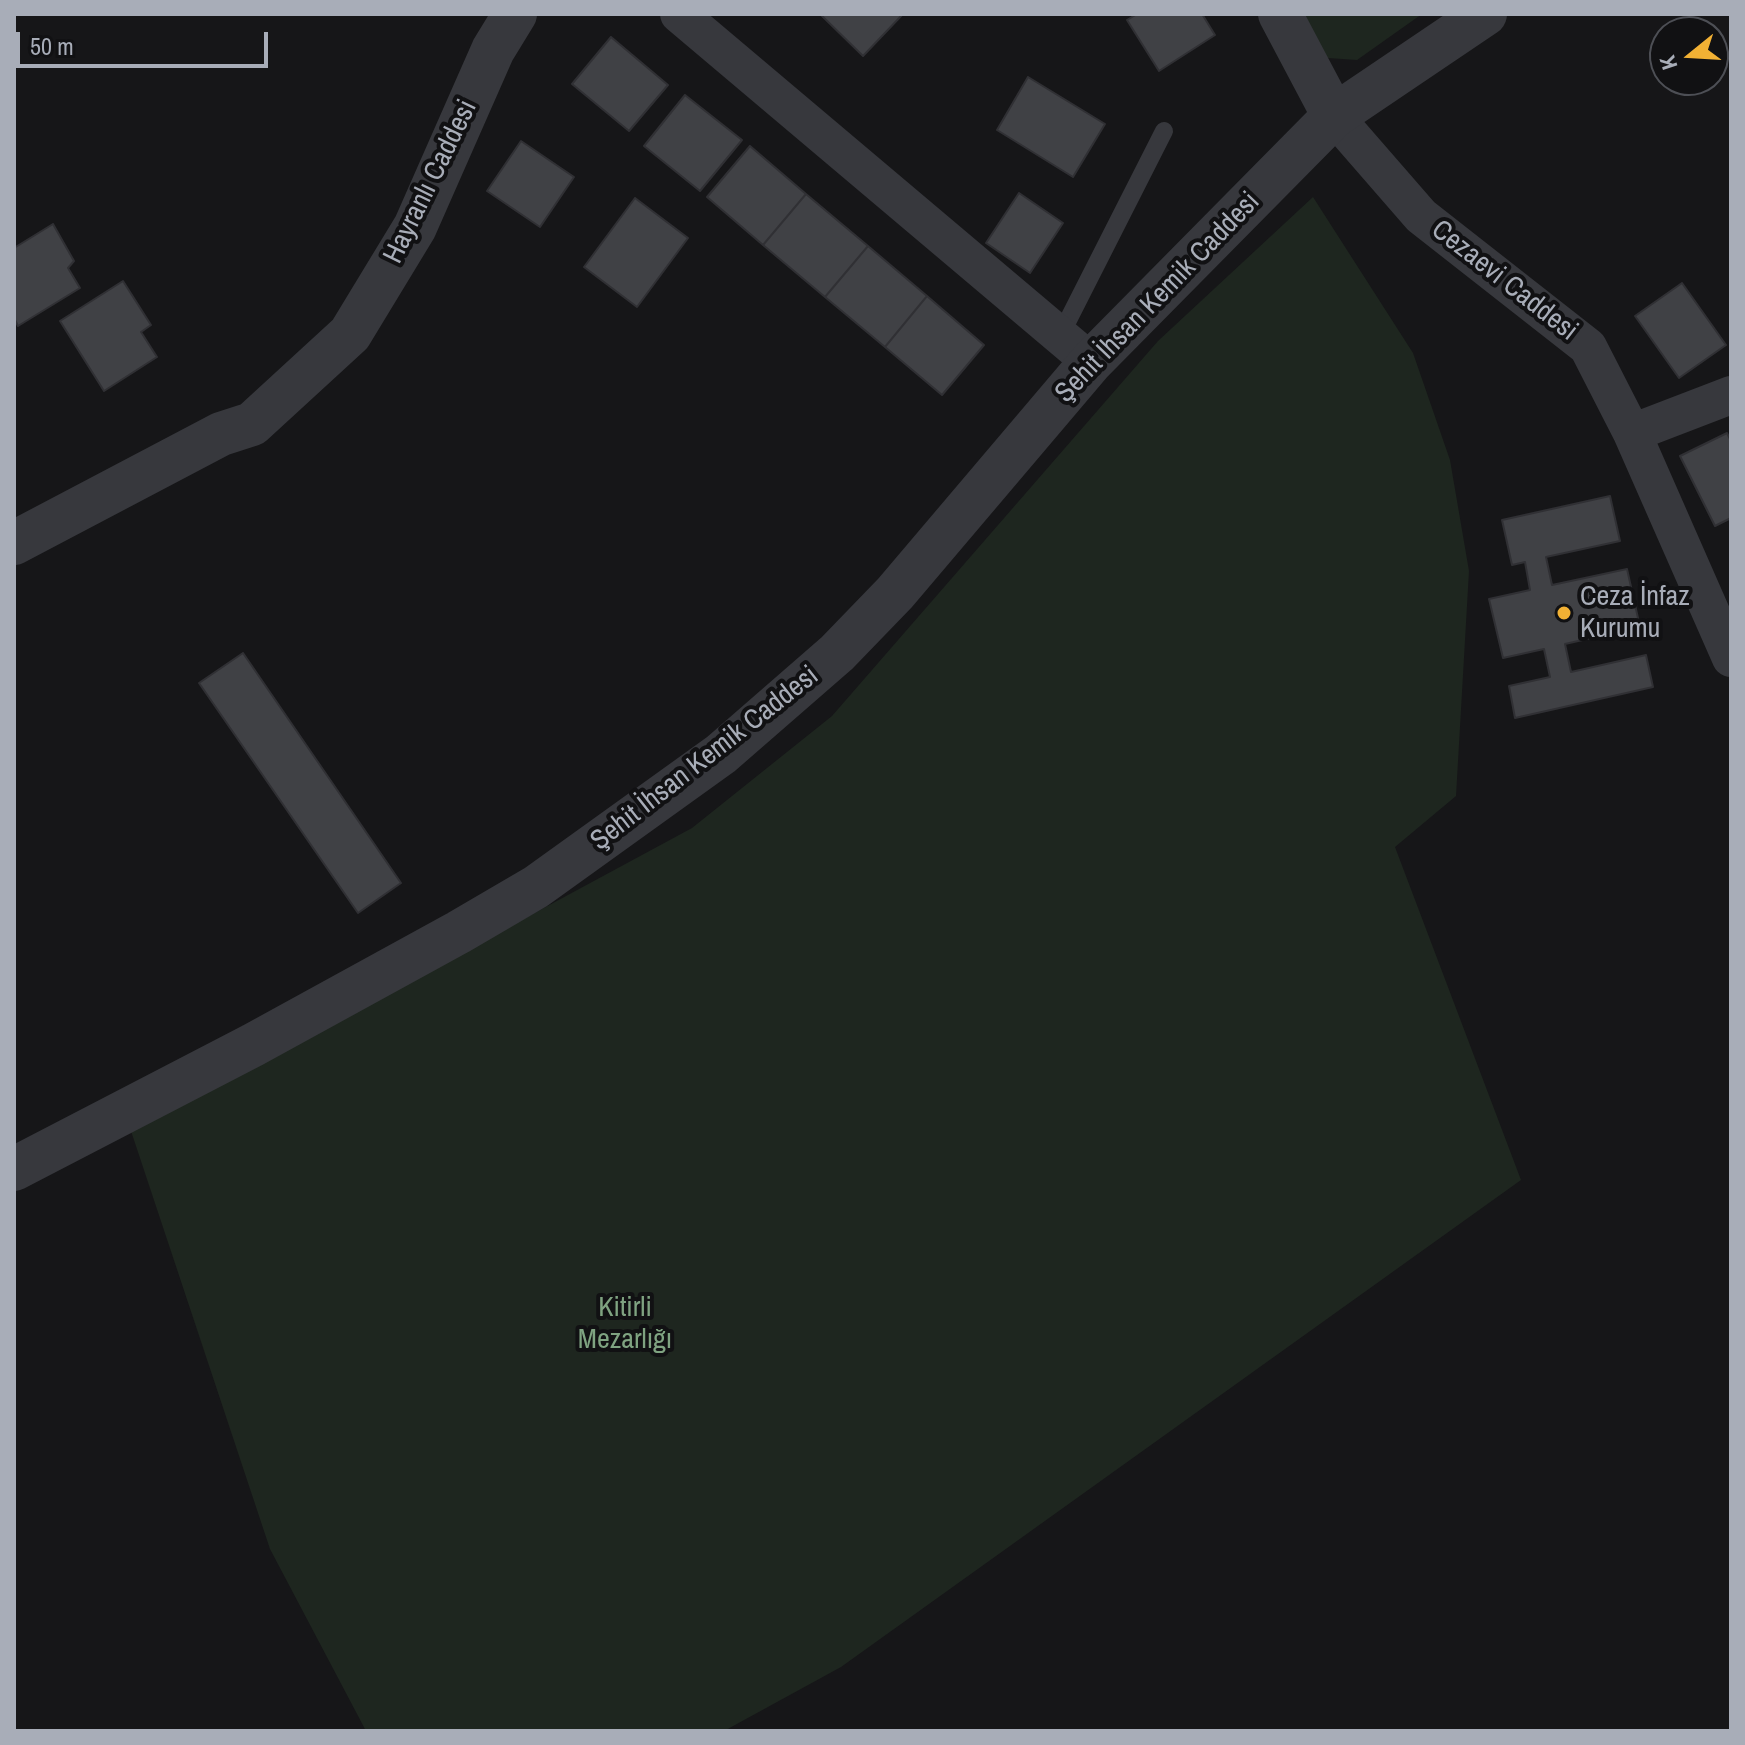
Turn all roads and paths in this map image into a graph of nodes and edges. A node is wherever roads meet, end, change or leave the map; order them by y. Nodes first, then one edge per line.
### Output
1 (515, 14) edge
2 (679, 14) edge
3 (1280, 14) edge
4 (1485, 14) edge
5 (1334, 116) junction
6 (1164, 131) dead end
7 (1076, 348) junction
8 (1731, 395) edge
9 (1632, 433) junction
10 (14, 543) edge
11 (1731, 658) edge
12 (14, 1169) edge

1 - 10 street, Hayranlı Caddesi
2 - 7 street
3 - 5 street, Cezaevi Caddesi
4 - 5 street, Şehit İhsan Kemik Caddesi
5 - 7 street, Şehit İhsan Kemik Caddesi
5 - 9 street, Cezaevi Caddesi
6 - 7 lane
7 - 12 street, Şehit İhsan Kemik Caddesi
8 - 9 street
9 - 11 street, Cezaevi Caddesi

